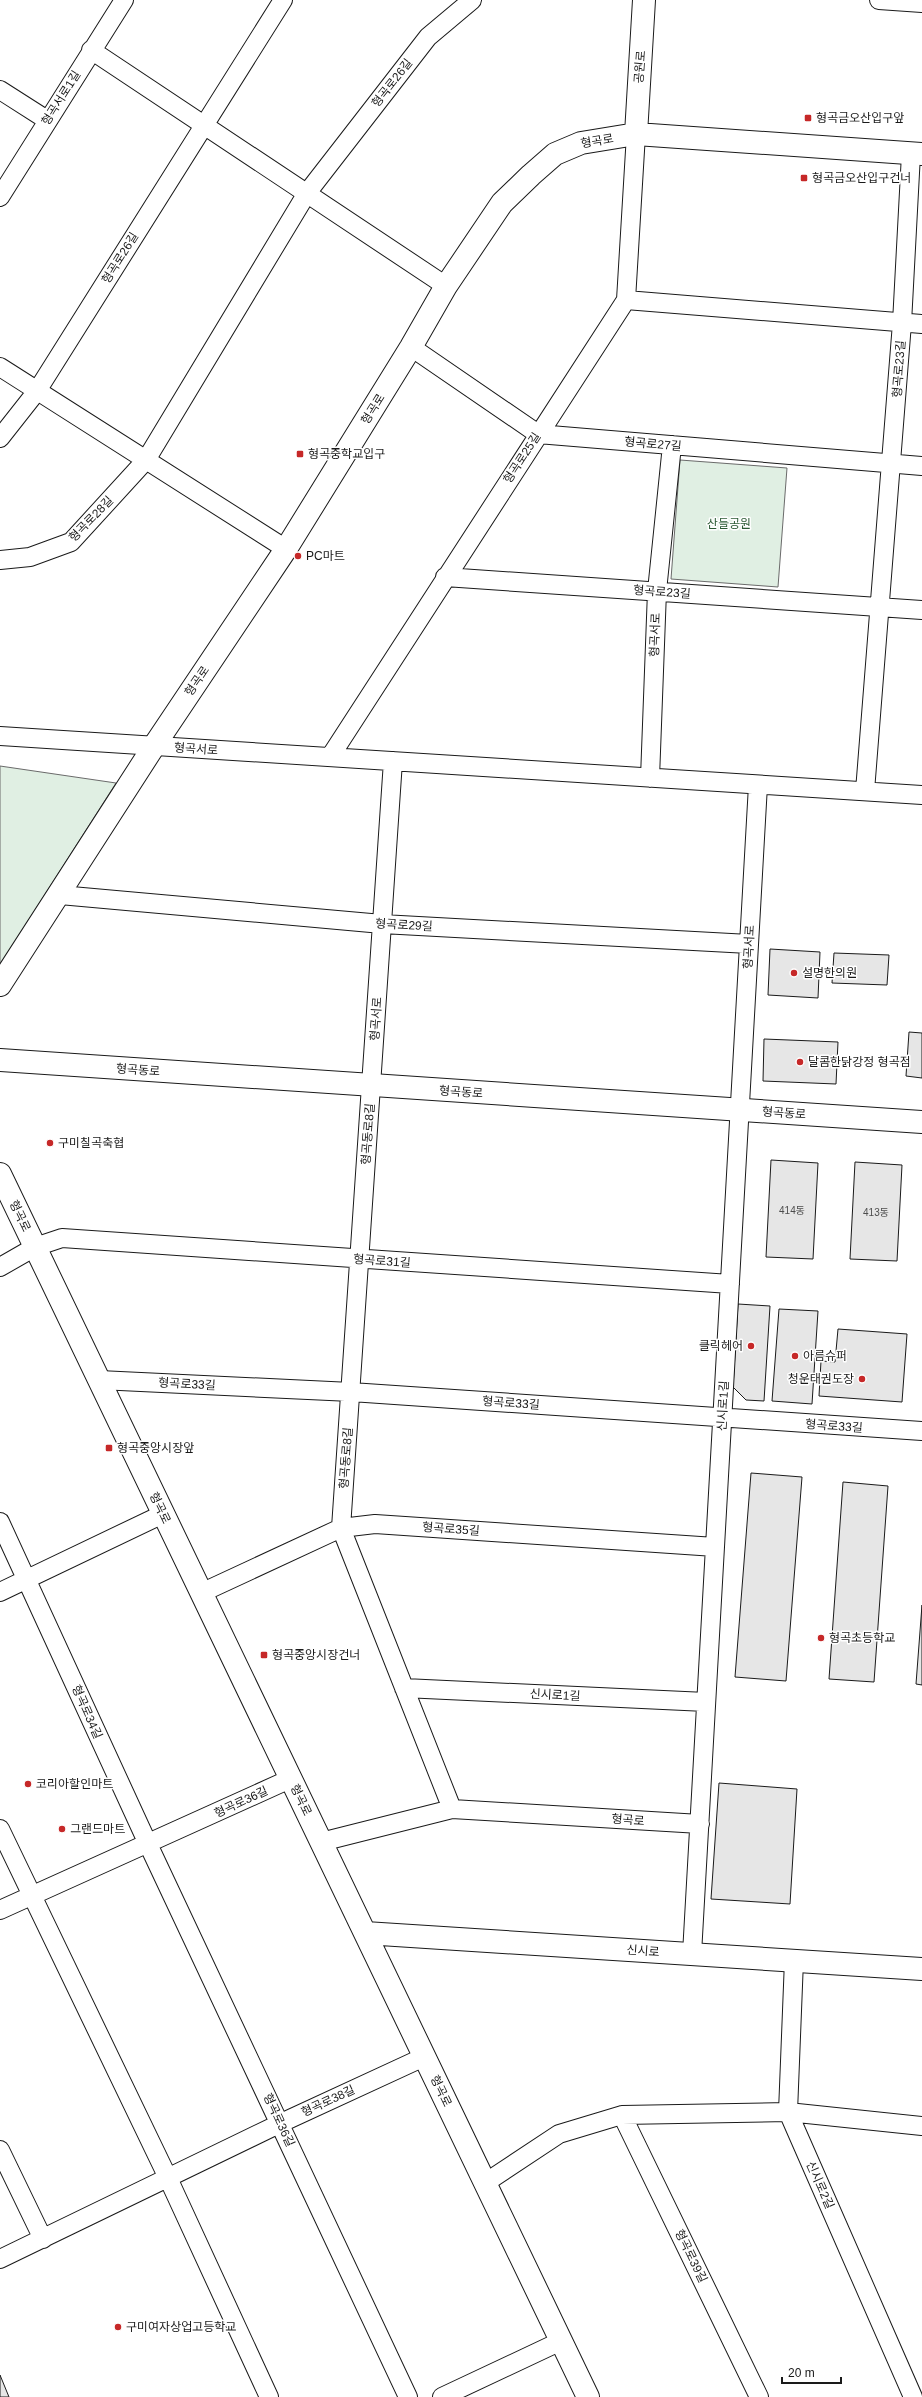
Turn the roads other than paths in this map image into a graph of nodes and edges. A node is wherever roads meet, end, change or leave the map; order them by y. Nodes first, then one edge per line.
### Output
1 (124, 0) edge
2 (283, 0) edge
3 (472, 0) edge
4 (644, 0) edge
5 (879, 0) edge
6 (922, 3) edge
7 (91, 50) junction
8 (0, 90) edge
9 (47, 120) junction
10 (203, 125) junction
11 (636, 134) junction
12 (917, 154) edge
13 (307, 194) junction
14 (0, 197) edge
15 (446, 286) junction
16 (626, 300) junction
17 (902, 322) junction
18 (922, 324) edge
19 (411, 347) junction
20 (0, 367) edge
21 (37, 391) junction
22 (538, 434) junction
23 (0, 438) edge
24 (672, 445) junction
25 (146, 460) junction
26 (892, 464) junction
27 (922, 466) edge
28 (286, 549) junction
29 (0, 560) edge
30 (445, 577) junction
31 (657, 591) junction
32 (879, 607) junction
33 (922, 610) edge
34 (0, 736) edge
35 (154, 746) junction
36 (330, 757) junction
37 (392, 761) junction
38 (650, 778) junction
39 (758, 785) junction
40 (865, 791) junction
41 (922, 795) edge
42 (60, 895) junction
43 (382, 924) junction
44 (749, 944) junction
45 (0, 985) edge
46 (0, 1060) edge
47 (371, 1086) junction
48 (740, 1110) junction
49 (922, 1122) edge
50 (0, 1174) edge
51 (35, 1247) junction
52 (360, 1259) junction
53 (0, 1266) edge
54 (730, 1284) junction
55 (99, 1380) junction
56 (351, 1392) junction
57 (722, 1418) junction
58 (922, 1432) edge
59 (163, 1514) junction
60 (0, 1522) edge
61 (342, 1528) junction
62 (715, 1547) junction
63 (27, 1579) junction
64 (0, 1592) edge
65 (201, 1593) junction
66 (404, 1688) junction
67 (706, 1702) junction
68 (290, 1779) junction
69 (452, 1809) junction
70 (700, 1824) junction
71 (0, 1829) edge
72 (321, 1842) junction
73 (148, 1844) junction
74 (32, 1895) junction
75 (0, 1910) edge
76 (365, 1933) junction
77 (692, 1954) junction
78 (794, 1960) junction
79 (922, 1969) edge
80 (424, 2057) junction
81 (788, 2112) junction
82 (622, 2115) junction
83 (281, 2123) junction
84 (922, 2126) edge
85 (0, 2150) edge
86 (168, 2178) junction
87 (485, 2184) junction
88 (44, 2239) junction
89 (0, 2259) edge
90 (561, 2341) junction
91 (269, 2397) edge
92 (408, 2397) edge
93 (442, 2397) edge
94 (588, 2397) edge
95 (759, 2397) edge
96 (913, 2397) edge

1 - 7 street, 형곡서로1길
2 - 10 street, 형곡로26길
3 - 13 street, 형곡로26길
4 - 11 street, 공원로
5 - 6 street
7 - 9 street, 형곡서로1길
7 - 10 street
8 - 9 street
9 - 14 street, 형곡서로1길
10 - 13 street
10 - 21 street, 형곡로26길
11 - 12 street, 형곡로
11 - 15 street, 형곡로
11 - 16 street, 형곡로25길
12 - 17 street, 형곡로23길
13 - 15 street
13 - 25 street, 형곡로26길
15 - 19 street, 형곡로
16 - 17 street, 형곡로23길
16 - 22 street, 형곡로25길
17 - 18 street
17 - 26 street, 형곡로23길
19 - 22 street, 형곡로27길
19 - 28 street, 형곡로
20 - 21 street
21 - 23 street
21 - 25 street
22 - 24 street, 형곡로27길
22 - 30 street, 형곡로25길
24 - 26 street, 형곡로27길
24 - 31 street, 형곡서로
25 - 28 street
25 - 29 street, 형곡로28길
26 - 27 street, 형곡로27길
26 - 32 street, 형곡로23길
28 - 35 street, 형곡로
30 - 31 street, 형곡로23길
30 - 36 street, 형곡로25길
31 - 32 street, 형곡로23길
31 - 38 street, 형곡서로
32 - 33 street
32 - 40 street, 형곡로23길
34 - 35 street, 형곡서로
35 - 36 street, 형곡서로
35 - 42 street, 형곡로
36 - 37 street, 형곡서로
37 - 38 street, 형곡서로
37 - 43 street, 형곡서로
38 - 39 street, 형곡서로
39 - 40 street, 형곡서로
39 - 44 street, 형곡서로
40 - 41 street, 형곡서로
42 - 43 street, 형곡로29길
42 - 45 street, 형곡로
43 - 44 street, 형곡로29길
43 - 47 street, 형곡서로
44 - 48 street, 형곡서로
46 - 47 street, 형곡동로
47 - 48 street, 형곡동로
47 - 52 street, 형곡동로8길
48 - 49 street, 형곡동로
48 - 54 street, 신시로1길
50 - 51 street, 형곡로
51 - 52 street, 형곡로31길
51 - 53 street, 형곡로31길
51 - 55 street, 형곡로
52 - 54 street, 형곡로31길
52 - 56 street, 형곡동로8길
54 - 57 street, 신시로1길
55 - 56 street, 형곡로33길
55 - 59 street, 형곡로
56 - 57 street, 형곡로33길
56 - 61 street, 형곡동로8길
57 - 58 street, 형곡로33길
57 - 62 street, 신시로1길
59 - 63 street
59 - 65 street, 형곡로
60 - 63 street, 형곡로34길
61 - 62 street, 형곡로35길
61 - 65 street, 형곡로35길
61 - 66 street, 형곡동로8길
62 - 67 street, 신시로1길
63 - 64 street
63 - 73 street, 형곡로34길
65 - 68 street, 형곡로
66 - 67 street, 신시로1길
66 - 69 street, 형곡동로8길
67 - 70 street, 신시로1길
68 - 72 street, 형곡로
68 - 73 street, 형곡로36길
69 - 70 street, 형곡로
69 - 72 street, 형곡로
70 - 77 street, 신시로1길
71 - 74 street
72 - 76 street, 형곡로
73 - 74 street, 형곡로36길
73 - 83 street, 형곡로36길
74 - 75 street, 형곡로36길
74 - 86 street
76 - 77 street, 신시로
76 - 80 street, 형곡로
77 - 78 street, 신시로
78 - 79 street, 신시로
78 - 81 street, 신시로2길
80 - 83 street, 형곡로38길
80 - 87 street, 형곡로
81 - 82 street
81 - 84 street
81 - 96 street, 신시로2길
82 - 87 street
82 - 95 street, 형곡로39길
83 - 86 street, 형곡로38길
83 - 92 street, 형곡로36길
85 - 88 street
86 - 88 street, 형곡로38길
86 - 91 street
87 - 90 street, 형곡로
88 - 89 street, 형곡로38길
90 - 93 street
90 - 94 street, 형곡로

